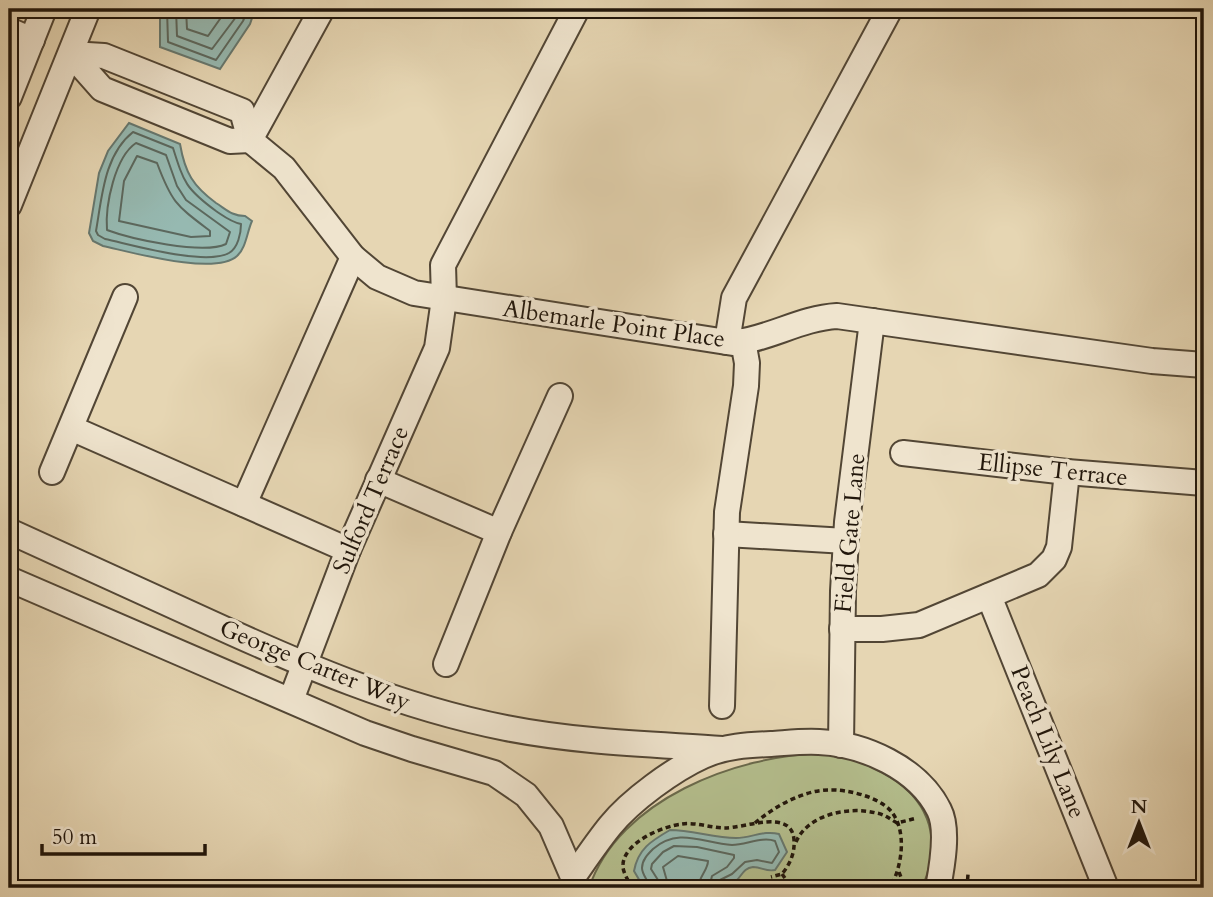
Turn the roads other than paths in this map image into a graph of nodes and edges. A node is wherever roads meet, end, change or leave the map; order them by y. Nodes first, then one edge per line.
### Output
1 (44, 9) edge
2 (88, 9) edge
3 (322, 9) edge
4 (577, 9) edge
5 (890, 9) edge
6 (9, 30) edge
7 (32, 40) junction
8 (71, 54) junction
9 (9, 97) edge
10 (250, 140) junction
11 (9, 205) edge
12 (353, 257) junction
13 (125, 297) dead end
14 (444, 299) junction
15 (872, 321) junction
16 (735, 342) junction
17 (1204, 365) edge
18 (560, 396) dead end
19 (71, 428) junction
20 (902, 453) dead end
21 (52, 472) dead end
22 (1067, 472) junction
23 (378, 480) junction
24 (1204, 483) edge
25 (244, 504) junction
26 (9, 531) edge
27 (499, 532) junction
28 (726, 534) junction
29 (846, 541) junction
30 (348, 550) junction
31 (9, 579) edge
32 (989, 596) junction
33 (842, 629) junction
34 (446, 664) dead end
35 (305, 666) junction
36 (291, 700) junction
37 (722, 706) dead end
38 (841, 746) junction
39 (722, 749) junction
40 (572, 883) edge
41 (938, 888) edge
42 (1106, 888) edge

1 - 7 street
2 - 8 street
3 - 10 street
4 - 14 street, Sulford Terrace
5 - 16 street
6 - 7 street
7 - 9 street
8 - 10 street
8 - 11 street
10 - 12 street, Albemarle Point Place
12 - 14 street, Albemarle Point Place
12 - 25 street
13 - 19 street
14 - 16 street, Albemarle Point Place
14 - 23 street, Sulford Terrace
15 - 16 street, Albemarle Point Place
15 - 17 street, Albemarle Point Place
15 - 29 street, Field Gate Lane
16 - 28 street
18 - 27 street
19 - 21 street
19 - 25 street
20 - 22 street, Ellipse Terrace
22 - 24 street, Ellipse Terrace
22 - 32 street
23 - 27 street
23 - 30 street, Sulford Terrace
25 - 30 street
26 - 35 street, George Carter Way
27 - 34 street
28 - 29 street
28 - 37 street
29 - 33 street, Field Gate Lane
30 - 35 street, Sulford Terrace
31 - 36 street, George Carter Way
32 - 33 street
32 - 42 street, Peach Lily Lane
33 - 38 street, Field Gate Lane
35 - 36 street, Sulford Terrace
35 - 39 street, George Carter Way
36 - 40 street, George Carter Way
38 - 39 street, George Carter Way
38 - 41 street, George Carter Way
39 - 40 street, George Carter Way

